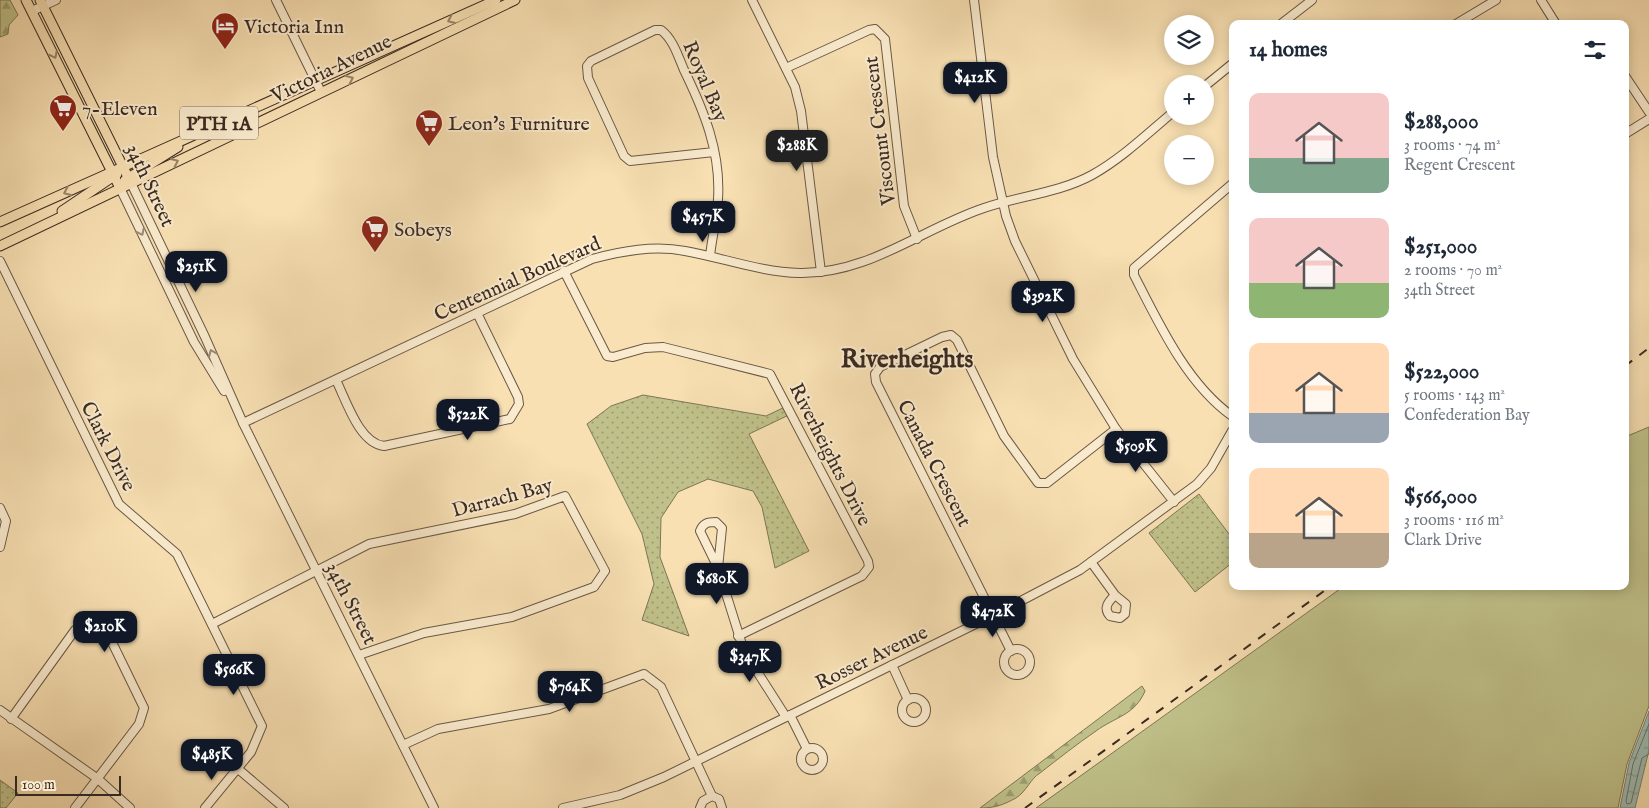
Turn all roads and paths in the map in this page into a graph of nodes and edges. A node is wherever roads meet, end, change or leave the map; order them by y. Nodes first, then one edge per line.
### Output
1 (26, 0) edge
2 (56, 0) edge
3 (276, 0) edge
4 (496, 0) edge
5 (515, 0) edge
6 (752, 0) edge
7 (974, 0) edge
8 (1312, 0) edge
9 (1496, 0) edge
10 (1541, 0) edge
11 (42, 3) edge
12 (32, 11) junction
13 (1287, 20) edge
14 (1463, 20) edge
15 (1554, 20) edge
16 (74, 66) junction
17 (1229, 66) edge
18 (786, 68) junction
19 (62, 72) junction
20 (1214, 79) edge
21 (315, 80) junction
22 (1629, 82) edge
23 (321, 92) junction
24 (1649, 112) edge
25 (1649, 119) edge
26 (1164, 120) edge
27 (215, 125) junction
28 (1629, 132) edge
29 (714, 152) junction
30 (124, 166) junction
31 (113, 175) junction
32 (130, 180) junction
33 (1229, 187) edge
34 (120, 188) junction
35 (1003, 202) junction
36 (0, 222) edge
37 (23, 235) junction
38 (917, 239) junction
39 (0, 246) edge
40 (710, 256) junction
41 (0, 261) edge
42 (564, 270) junction
43 (821, 272) junction
44 (477, 313) junction
45 (198, 322) junction
46 (188, 328) junction
47 (336, 380) junction
48 (238, 414) junction
49 (1229, 414) edge
50 (243, 423) junction
51 (1116, 430) junction
52 (1229, 436) edge
53 (1174, 502) junction
54 (0, 508) edge
55 (0, 547) edge
56 (1091, 562) junction
57 (718, 568) junction
58 (317, 571) junction
59 (1115, 595) dead end
60 (994, 615) junction
61 (212, 624) junction
62 (738, 636) junction
63 (1012, 651) dead end
64 (359, 655) junction
65 (892, 665) junction
66 (908, 700) dead end
67 (0, 710) edge
68 (788, 716) junction
69 (11, 719) junction
70 (403, 745) junction
71 (807, 749) dead end
72 (696, 761) junction
73 (237, 768) junction
74 (98, 780) junction
75 (712, 796) junction
76 (595, 805) edge
77 (75, 808) edge
78 (130, 808) edge
79 (205, 808) edge
80 (284, 808) edge
81 (434, 808) edge
82 (563, 808) edge
83 (700, 808) edge
84 (722, 808) edge

1 - 12 main road, 34th Street
2 - 11 street
3 - 21 street
4 -> 21 main road, Victoria Avenue / PTH 1A
23 -> 5 main road, Victoria Avenue / PTH 1A
6 - 18 street
7 - 35 street
8 - 13 street
9 - 14 street
10 - 15 street
11 - 12 street
11 - 16 main road, 34th Street
12 -> 19 main road, 34th Street
16 - 19 main road
16 - 30 main road, 34th Street
17 - 20 street
18 - 38 street, Viscount Crescent
18 - 43 street
19 - 31 main road, 34th Street
21 - 23 street
21 - 27 main road, Victoria Avenue / PTH 1A
22 - 24 street
32 -> 23 main road, Victoria Avenue / PTH 1A
25 - 28 street
26 - 35 street, Centennial Boulevard
27 - 30 main road, Victoria Avenue / PTH 1A
27 - 32 main road
29 - 29 street, Royal Bay
29 - 40 street, Royal Bay
30 - 31 main road, Victoria Avenue / PTH 1A
30 - 32 main road, 34th Street
31 - 34 main road, 34th Street
31 -> 36 main road, Victoria Avenue / PTH 1A
31 - 37 main road
32 - 34 main road, Victoria Avenue / PTH 1A
32 - 45 street, 34th Street
33 - 49 street
34 - 37 main road, Victoria Avenue / PTH 1A
34 -> 46 street, 34th Street
35 - 38 street, Centennial Boulevard
35 - 51 street
37 - 39 main road, Victoria Avenue / PTH 1A
38 - 43 street, Centennial Boulevard
40 - 42 street, Centennial Boulevard
40 - 43 street, Centennial Boulevard
41 - 61 street, Clark Drive
42 - 44 street, Centennial Boulevard
42 - 62 street, Riverheights Drive
44 - 47 street, Centennial Boulevard
44 - 47 street
45 - 46 street
48 -> 45 street, 34th Street
46 - 48 street, 34th Street
47 - 50 street, Centennial Boulevard
48 - 50 street, 34th Street
50 - 58 street, 34th Street
51 - 53 street
51 - 60 street, Canada Crescent
52 - 53 street, Rosser Avenue
53 - 56 street, Rosser Avenue
54 - 55 street
56 - 59 street
56 - 60 street, Rosser Avenue
57 - 57 street
57 - 62 street
58 - 61 street
58 - 64 street, 34th Street
58 - 64 street, Darrach Bay
60 - 63 street
60 - 65 street, Rosser Avenue
61 - 73 street, Clark Drive
62 - 68 street
64 - 70 street, 34th Street
65 - 66 street
65 - 68 street, Rosser Avenue
67 - 69 street
68 - 71 street
68 - 72 street, Rosser Avenue
69 - 74 street
69 - 74 street
70 - 72 street
70 - 81 street, 34th Street
72 - 75 street
72 - 76 street, Rosser Avenue
73 - 79 street, Clark Drive
73 - 80 street
74 - 77 street
74 - 78 street
75 - 83 street
75 - 84 street
76 - 82 street, Rosser Avenue

